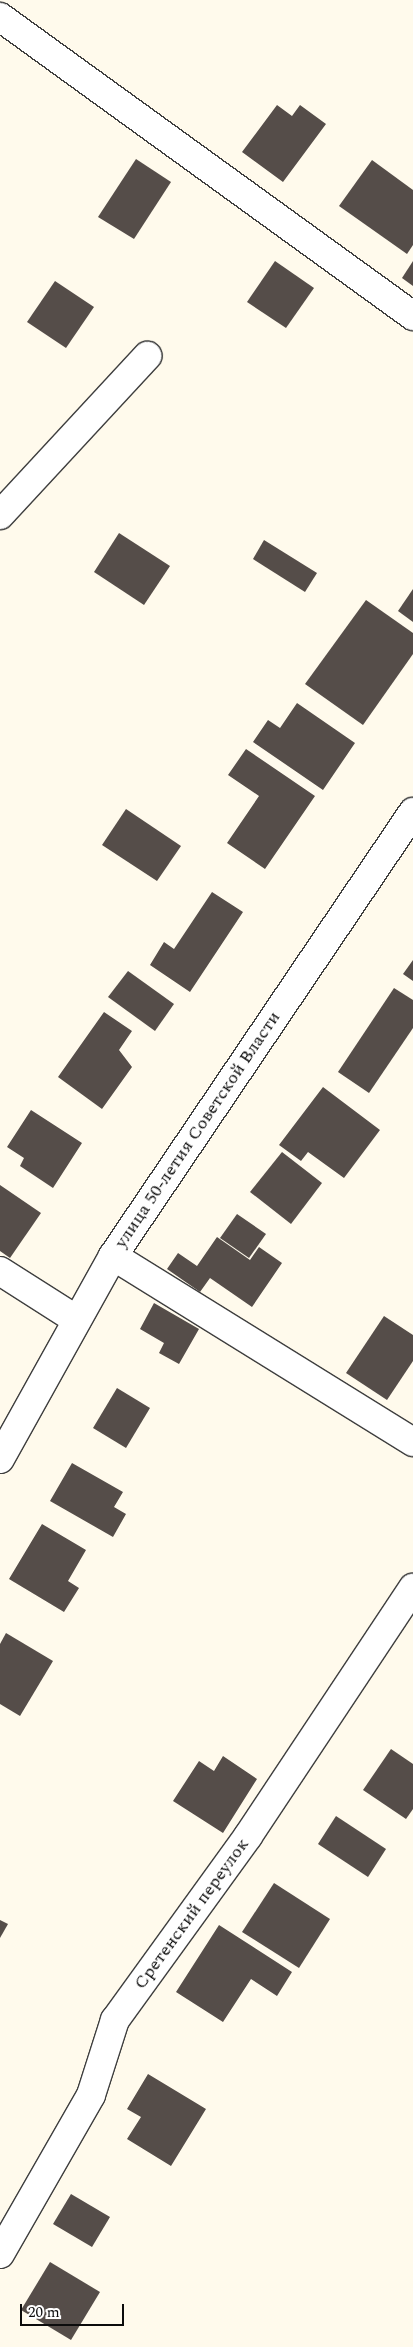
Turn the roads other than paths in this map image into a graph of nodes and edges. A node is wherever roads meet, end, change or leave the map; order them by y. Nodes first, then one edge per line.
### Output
1 (0, 17) edge
2 (413, 316) edge
3 (147, 356) dead end
4 (0, 516) edge
5 (413, 812) edge
6 (113, 1256) junction
7 (0, 1271) edge
8 (77, 1320) junction
9 (413, 1442) edge
10 (0, 1459) edge
11 (413, 1588) edge
12 (0, 2254) edge

1 - 2 street
3 - 4 street
5 - 6 street, улица 50-летия Советской Власти
6 - 8 street, улица 50-летия Советской Власти
6 - 9 street
7 - 8 street
8 - 10 street, улица 50-летия Советской Власти
11 - 12 street, Сретенский переулок

